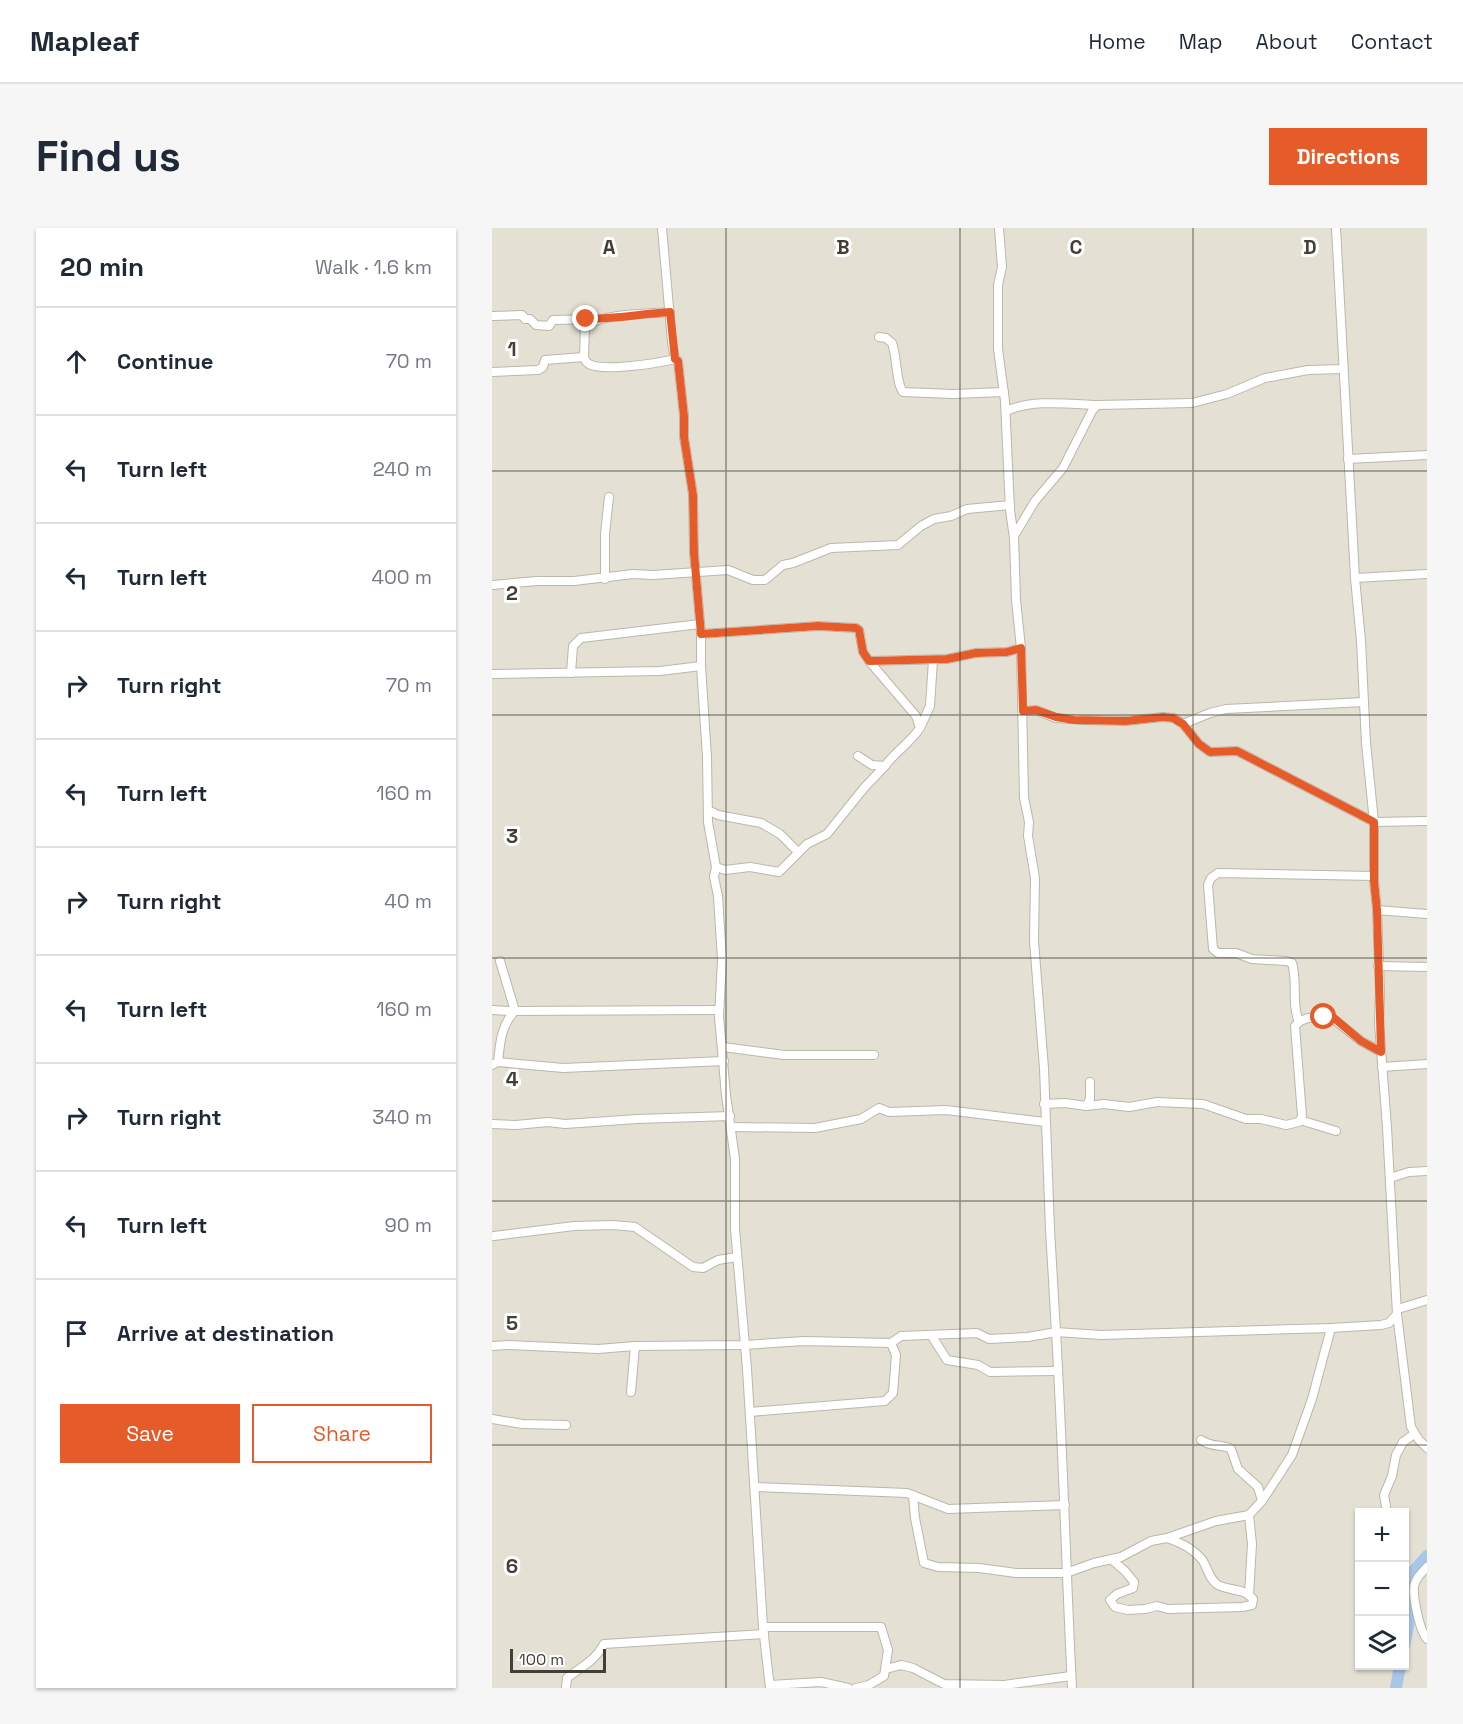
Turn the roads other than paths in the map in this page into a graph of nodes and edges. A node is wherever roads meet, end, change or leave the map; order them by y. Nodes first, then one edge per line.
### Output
1 (662, 228) edge
2 (999, 228) edge
3 (1336, 228) edge
4 (670, 312) junction
5 (492, 316) edge
6 (595, 319) junction
7 (879, 337) dead end
8 (584, 357) junction
9 (675, 359) junction
10 (1343, 369) junction
11 (492, 372) edge
12 (1004, 392) junction
13 (1097, 405) junction
14 (1006, 411) junction
15 (1427, 455) edge
16 (1348, 459) junction
17 (609, 496) dead end
18 (1010, 505) junction
19 (1014, 536) junction
20 (695, 572) junction
21 (1427, 574) edge
22 (1354, 578) junction
23 (605, 579) junction
24 (492, 585) edge
25 (700, 624) junction
26 (701, 634) junction
27 (1021, 648) junction
28 (933, 660) junction
29 (869, 661) junction
30 (701, 666) junction
31 (571, 673) junction
32 (492, 674) edge
33 (1364, 702) junction
34 (1023, 711) junction
35 (1183, 724) junction
36 (920, 728) junction
37 (858, 756) dead end
38 (885, 766) junction
39 (708, 810) junction
40 (1427, 821) edge
41 (1374, 822) junction
42 (798, 852) junction
43 (716, 867) junction
44 (1374, 876) junction
45 (1377, 910) junction
46 (1427, 914) edge
47 (500, 961) dead end
48 (1378, 966) junction
49 (1427, 967) edge
50 (492, 1010) edge
51 (719, 1010) junction
52 (515, 1011) junction
53 (1299, 1022) junction
54 (723, 1047) junction
55 (1381, 1052) junction
56 (874, 1055) dead end
57 (724, 1060) junction
58 (495, 1064) edge
59 (1427, 1064) edge
60 (1382, 1067) junction
61 (1090, 1082) dead end
62 (1044, 1104) junction
63 (1086, 1106) junction
64 (730, 1116) junction
65 (1300, 1120) junction
66 (1045, 1122) junction
67 (492, 1124) edge
68 (731, 1127) junction
69 (1336, 1131) dead end
70 (1427, 1171) edge
71 (1390, 1178) junction
72 (494, 1236) dead end
73 (737, 1257) junction
74 (1427, 1300) edge
75 (1398, 1312) junction
76 (1331, 1328) junction
77 (1056, 1332) junction
78 (931, 1335) junction
79 (891, 1343) junction
80 (744, 1345) junction
81 (492, 1346) edge
82 (635, 1346) junction
83 (1057, 1371) junction
84 (631, 1392) dead end
85 (750, 1412) junction
86 (492, 1419) edge
87 (566, 1425) dead end
88 (1414, 1434) junction
89 (1201, 1440) dead end
90 (1427, 1448) edge
91 (754, 1487) junction
92 (912, 1495) junction
93 (1262, 1501) junction
94 (1065, 1505) junction
95 (1386, 1508) edge
96 (1249, 1515) junction
97 (1167, 1538) junction
98 (1111, 1559) junction
99 (1427, 1567) edge
100 (1066, 1573) junction
101 (1249, 1595) junction
102 (763, 1631) junction
103 (1427, 1639) edge
104 (886, 1670) junction
105 (1071, 1676) junction
106 (770, 1686) edge
107 (566, 1688) edge
108 (848, 1688) edge
109 (856, 1688) edge
110 (1072, 1688) edge

1 - 4 street
2 - 12 street
3 - 10 street
4 - 6 street
4 - 9 street
5 - 6 street
6 - 8 street
7 - 12 street
8 - 9 street
8 - 11 street
9 - 20 street
10 - 13 street
10 - 16 street
12 - 14 street
13 - 14 street
13 - 19 street
14 - 18 street
15 - 16 street
16 - 22 street
17 - 23 street
18 - 19 street
18 - 20 street
19 - 27 street
20 - 23 street
20 - 25 street
21 - 22 street
22 - 33 street
23 - 24 street
25 - 26 street
25 - 31 street
26 - 29 street
26 - 30 street
27 - 28 street
27 - 34 street
28 - 29 street
28 - 36 street
29 - 36 street
30 - 31 street
30 - 39 street
31 - 32 street
33 - 35 street
33 - 41 street
34 - 35 street
34 - 62 street
35 - 41 street
36 - 38 street
37 - 38 street
38 - 42 street
39 - 42 street
39 - 43 street
40 - 41 street
41 - 44 street
42 - 43 street
43 - 51 street
44 - 45 street
44 - 53 street
45 - 46 street
45 - 48 street
47 - 52 street
48 - 49 street
48 - 55 street
50 - 52 street
51 - 52 street
51 - 54 street
52 - 58 street
53 - 55 street
53 - 65 street
54 - 56 street
54 - 57 street
55 - 60 street
57 - 58 street
57 - 64 street
59 - 60 street
60 - 71 street
61 - 63 street
62 - 63 street
62 - 66 street
63 - 65 street
64 - 67 street
64 - 68 street
65 - 69 street
66 - 68 street
66 - 77 street
68 - 73 street
70 - 71 street
71 - 75 street
72 - 73 street
73 - 80 street
74 - 75 street
75 - 76 street
75 - 88 street
76 - 77 street
76 - 93 street
77 - 78 street
77 - 83 street
78 - 79 street
78 - 83 street
79 - 80 street
79 - 85 street
80 - 82 street
80 - 85 street
81 - 82 street
82 - 84 street
83 - 94 street
85 - 91 street
86 - 87 street
88 - 90 street
88 - 95 street
89 - 93 street
91 - 92 street
91 - 102 street
92 - 94 street
92 - 100 street
93 - 96 street
94 - 100 street
96 - 97 street
96 - 101 street
97 - 98 street
97 - 101 street
98 - 100 street
98 - 101 street
99 - 103 street
100 - 105 street
102 - 104 street
102 - 106 street
102 - 107 street
104 - 105 street
104 - 109 street
105 - 110 street
106 - 108 street

